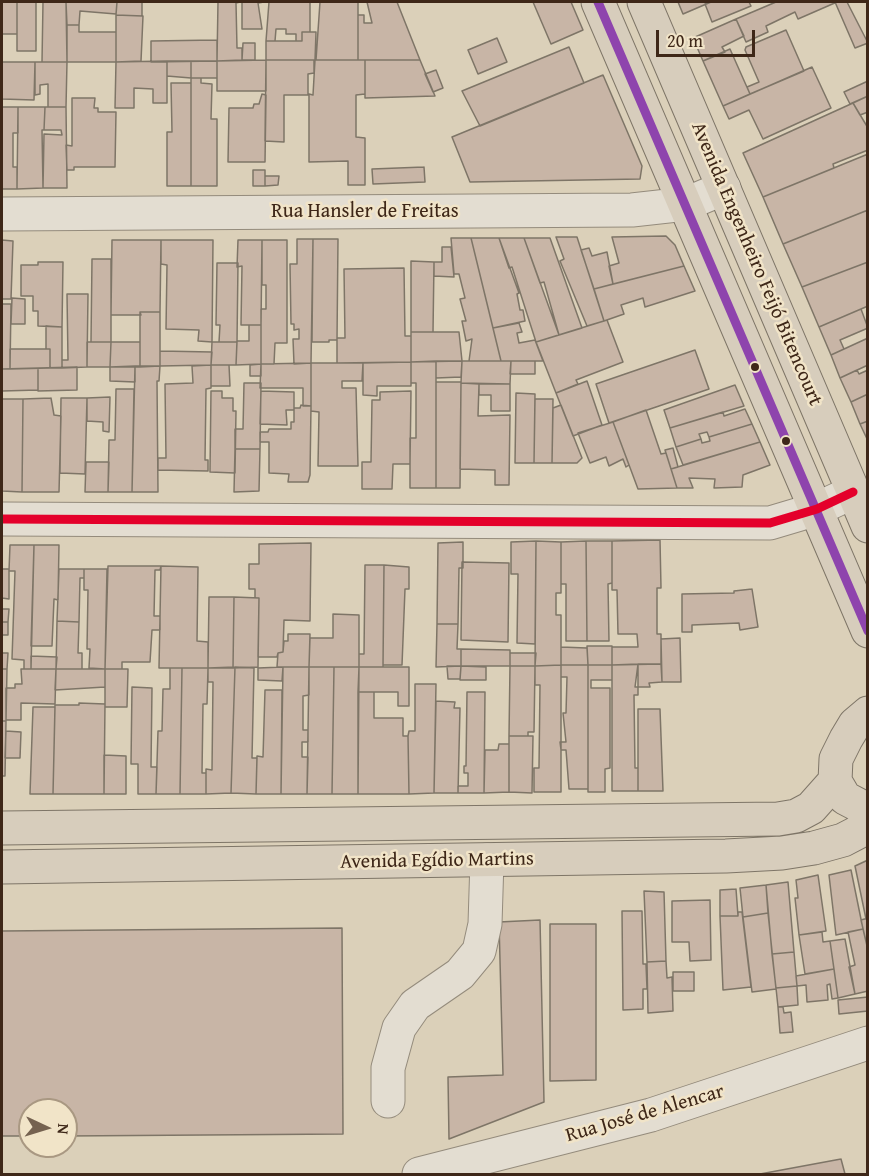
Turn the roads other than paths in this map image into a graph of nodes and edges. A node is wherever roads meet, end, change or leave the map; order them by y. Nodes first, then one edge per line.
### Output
1 (598, 2) edge
2 (644, 2) edge
3 (724, 188) junction
4 (686, 204) junction
5 (2, 214) edge
6 (853, 492) junction
7 (817, 509) junction
8 (2, 519) edge
9 (867, 526) edge
10 (867, 631) edge
11 (867, 713) edge
12 (835, 781) junction
13 (867, 810) edge
14 (867, 827) edge
15 (2, 828) edge
16 (488, 860) junction
17 (2, 867) edge
18 (867, 1043) edge
19 (388, 1101) dead end
20 (419, 1174) edge

1 - 4 main road, Avenida Engenheiro Feijó Bitencourt
2 - 3 main road, Avenida Engenheiro Feijó Bitencourt
3 - 4 street, Rua Hansler de Freitas
3 - 6 main road, Avenida Engenheiro Feijó Bitencourt
4 - 5 street, Rua Hansler de Freitas
4 - 7 main road, Avenida Engenheiro Feijó Bitencourt
6 - 7 street
6 - 9 main road, Avenida Engenheiro Feijó Bitencourt
7 - 8 street
7 - 10 main road, Avenida Engenheiro Feijó Bitencourt
11 - 12 main road
12 - 13 main road
12 - 15 main road, Avenida Egídio Martins
14 - 16 main road, Avenida Egídio Martins
16 - 17 main road, Avenida Egídio Martins
16 - 19 street
18 - 20 street, Rua José de Alencar

